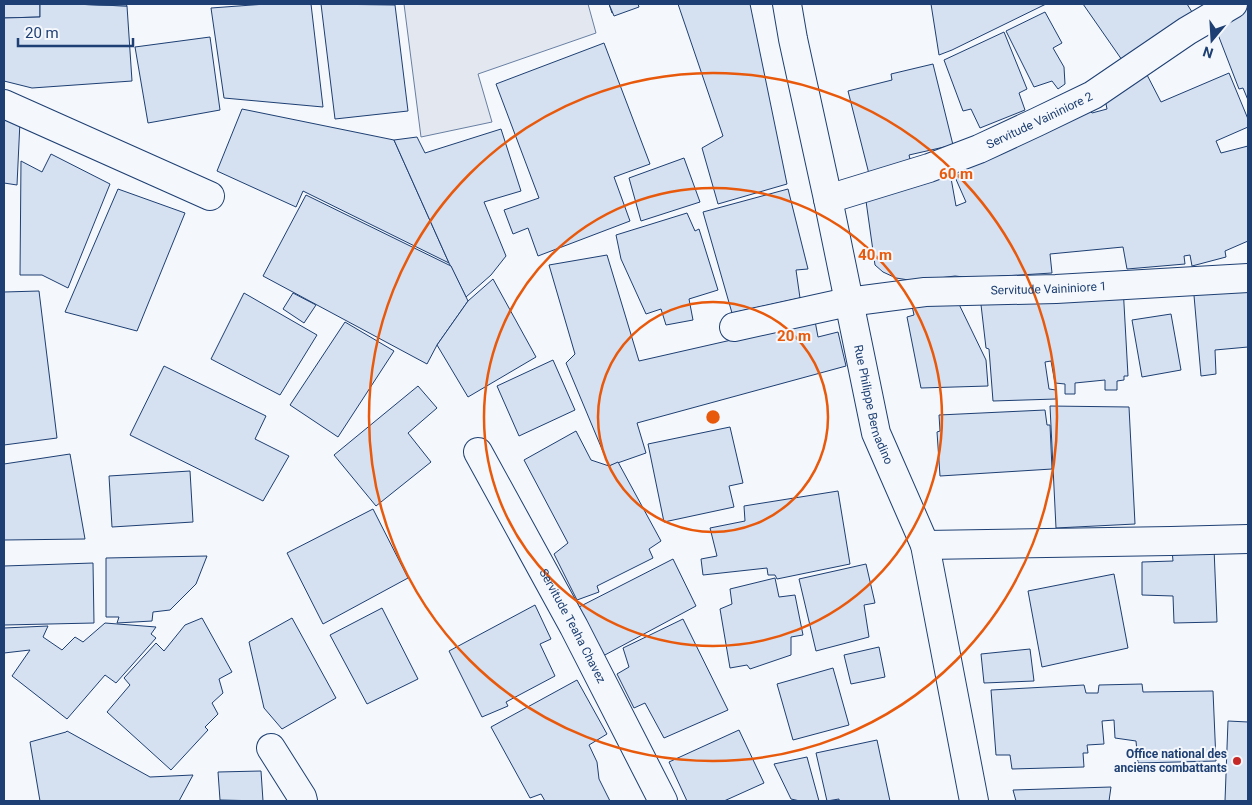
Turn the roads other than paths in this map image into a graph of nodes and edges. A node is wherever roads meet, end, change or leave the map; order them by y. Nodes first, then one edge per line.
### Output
1 (787, 4) edge
2 (1233, 4) edge
3 (4, 104) edge
4 (210, 196) dead end
5 (828, 199) junction
6 (1248, 278) edge
7 (848, 302) junction
8 (734, 327) dead end
9 (478, 452) dead end
10 (1248, 539) edge
11 (925, 545) junction
12 (270, 748) dead end
13 (302, 801) edge
14 (663, 801) edge
15 (974, 801) edge

1 - 5 street, Rue Philippe Bernadino
2 - 5 street, Servitude Vaininiore 2
3 - 4 street
5 - 7 street, Rue Philippe Bernadino
6 - 7 street, Servitude Vaininiore 1
7 - 8 street, Servitude Vaininiore 1
7 - 11 street, Rue Philippe Bernadino
9 - 14 street, Servitude Teaha Chavez
10 - 11 street
11 - 15 street, Rue Philippe Bernadino
12 - 13 street

